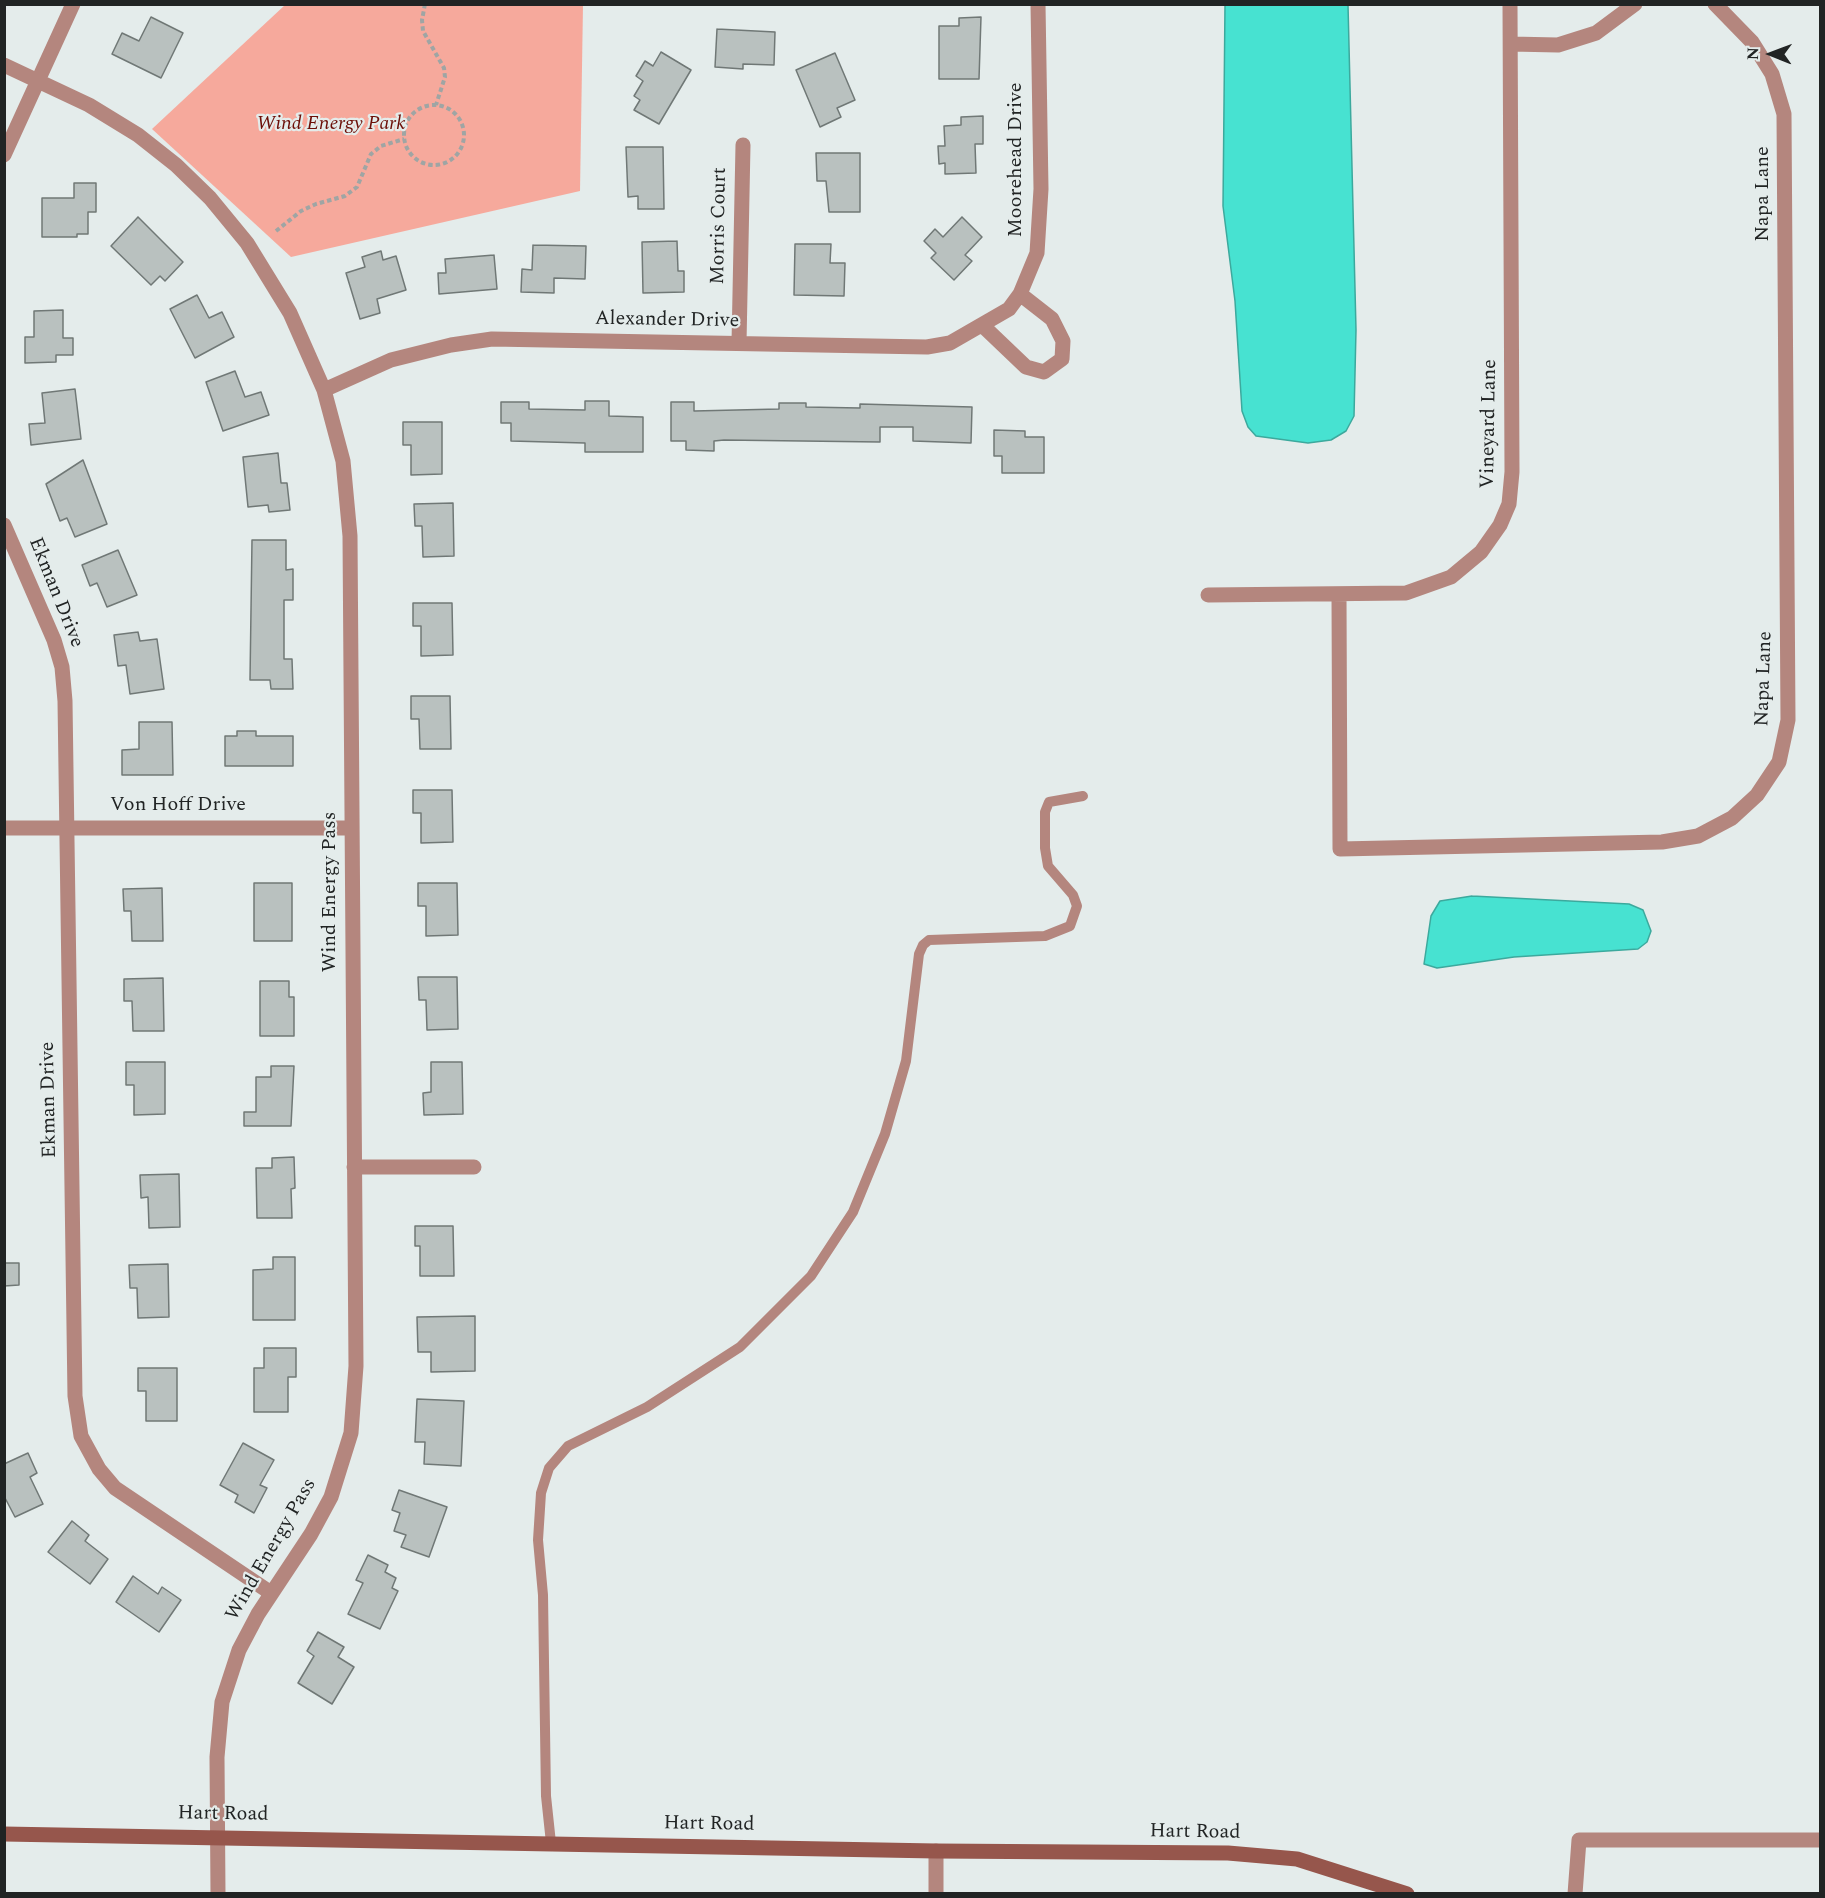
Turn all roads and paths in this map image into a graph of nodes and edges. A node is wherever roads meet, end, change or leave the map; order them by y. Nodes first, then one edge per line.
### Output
1 (73, 4) edge
2 (425, 4) edge
3 (1038, 4) edge
4 (1510, 4) edge
5 (1635, 4) edge
6 (1715, 4) edge
7 (1511, 44) junction
8 (4, 65) edge
9 (36, 80) junction
10 (436, 105) junction
11 (404, 139) junction
12 (743, 145) dead end
13 (4, 155) edge
14 (276, 231) dead end
15 (1020, 294) junction
16 (1009, 309) joint
17 (982, 325) junction
18 (739, 344) junction
19 (324, 390) junction
20 (4, 525) edge
21 (1208, 596) dead end
22 (1339, 596) junction
23 (1083, 796) dead end
24 (68, 826) junction
25 (4, 828) edge
26 (352, 828) junction
27 (354, 1167) junction
28 (474, 1167) dead end
29 (271, 1593) junction
30 (4, 1834) edge
31 (217, 1836) junction
32 (1821, 1840) edge
33 (551, 1843) junction
34 (936, 1851) junction
35 (218, 1893) edge
36 (936, 1893) edge
37 (1407, 1893) edge
38 (1575, 1893) edge

1 - 9 street
2 - 10 path
3 - 15 street, Moorehead Drive
4 - 7 street, Vineyard Lane
5 - 7 street
6 - 22 street, Napa Lane
7 - 22 street, Vineyard Lane
8 - 9 street, Wind Energy Pass
9 - 13 street
9 - 19 street, Wind Energy Pass
10 - 11 path
10 - 11 path
11 - 14 path
12 - 18 street, Morris Court
15 - 16 street, Moorehead Drive
15 - 17 street
16 - 17 street, Alexander Drive
17 - 18 street, Alexander Drive
18 - 19 street, Alexander Drive
19 - 26 street, Wind Energy Pass
20 - 24 street, Ekman Drive
21 - 22 street, Vineyard Lane
23 - 33 lane
24 - 25 street, Von Hoff Drive
24 - 26 street, Von Hoff Drive
24 - 29 street, Ekman Drive
26 - 27 street, Wind Energy Pass
27 - 28 street
27 - 29 street, Wind Energy Pass
29 - 31 street, Wind Energy Pass
30 - 31 street, Hart Road
31 - 33 street, Hart Road
31 - 35 street, Wind Energy Pass
32 - 38 street
33 - 34 street, Hart Road
34 - 36 street
34 - 37 street, Hart Road

